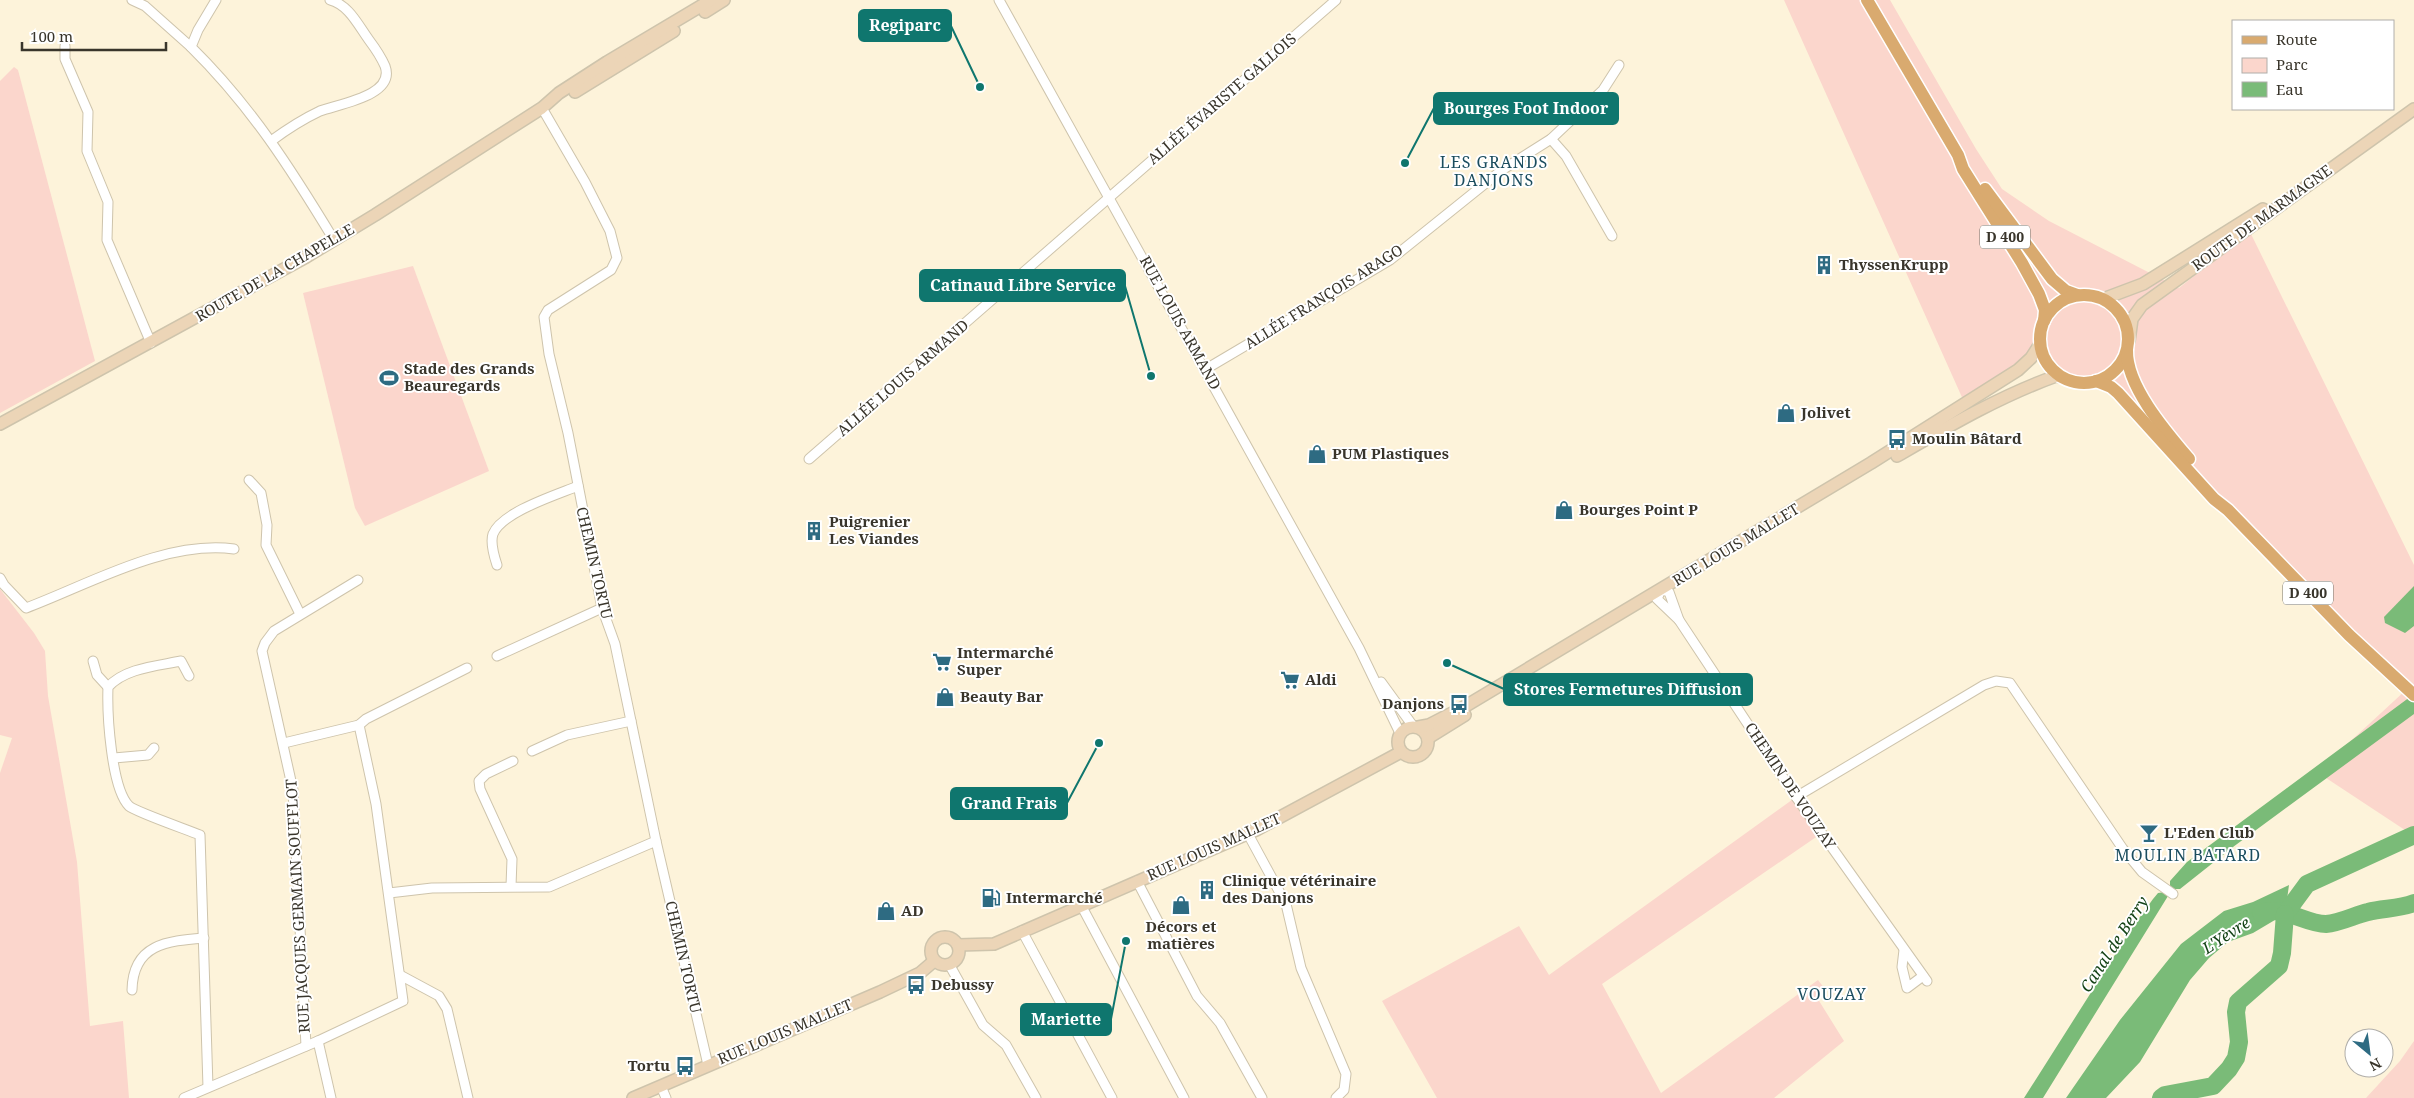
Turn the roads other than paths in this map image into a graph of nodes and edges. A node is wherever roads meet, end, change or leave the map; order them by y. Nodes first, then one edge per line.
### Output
1 (132, 0) edge
2 (216, 0) edge
3 (330, 0) edge
4 (724, 0) edge
5 (999, 0) edge
6 (1336, 0) edge
7 (1867, 0) edge
8 (710, 2) edge
9 (65, 46) dead end
10 (191, 47) junction
11 (1619, 64) dead end
12 (2414, 103) edge
13 (542, 108) junction
14 (2414, 109) edge
15 (1551, 139) junction
16 (271, 141) junction
17 (1958, 155) junction
18 (1109, 198) junction
19 (1612, 236) dead end
20 (334, 240) junction
21 (2077, 295) junction
22 (2103, 298) junction
23 (2044, 321) junction
24 (151, 343) junction
25 (2040, 344) junction
26 (2128, 345) junction
27 (1206, 369) junction
28 (2061, 377) junction
29 (2096, 381) junction
30 (0, 424) edge
31 (809, 459) dead end
32 (249, 480) dead end
33 (578, 486) junction
34 (2228, 510) junction
35 (234, 549) dead end
36 (497, 565) dead end
37 (0, 578) edge
38 (358, 580) dead end
39 (1662, 594) junction
40 (602, 608) junction
41 (300, 614) junction
42 (1679, 620) junction
43 (1359, 648) junction
44 (498, 656) dead end
45 (93, 661) dead end
46 (467, 668) dead end
47 (189, 676) dead end
48 (108, 687) junction
49 (2414, 695) edge
50 (631, 721) junction
51 (359, 725) junction
52 (1416, 726) junction
53 (1400, 733) junction
54 (1428, 738) junction
55 (284, 743) junction
56 (154, 748) dead end
57 (532, 751) dead end
58 (1401, 752) junction
59 (114, 758) junction
60 (513, 761) dead end
61 (1796, 797) junction
62 (1248, 834) junction
63 (656, 841) junction
64 (1137, 881) junction
65 (511, 886) junction
66 (389, 893) junction
67 (2173, 894) dead end
68 (1080, 905) junction
69 (1022, 932) junction
70 (204, 938) junction
71 (958, 945) junction
72 (1904, 950) junction
73 (934, 961) junction
74 (949, 964) junction
75 (400, 975) junction
76 (132, 990) dead end
77 (318, 1041) junction
78 (306, 1046) junction
79 (708, 1065) junction
80 (662, 1086) junction
81 (208, 1087) junction
82 (193, 1096) edge
83 (184, 1098) edge
84 (331, 1098) edge
85 (468, 1098) edge
86 (633, 1098) edge
87 (666, 1098) edge
88 (1036, 1098) edge
89 (1112, 1098) edge
90 (1184, 1098) edge
91 (1262, 1098) edge
92 (1336, 1098) edge

1 - 10 street
2 - 10 street
3 - 16 street
4 - 8 main road, ROUTE DE LA CHAPELLE
5 - 18 street, RUE LOUIS ARMAND
6 - 18 street, ALLÉE ÉVARISTE GALLOIS
7 - 17 main road, D 400
8 - 13 main road, ROUTE DE LA CHAPELLE
9 - 24 street
10 - 16 street
11 - 15 street, ALLÉE FRANÇOIS ARAGO
12 - 22 main road, ROUTE DE MARMAGNE
13 - 20 main road, ROUTE DE LA CHAPELLE
13 - 33 street, CHEMIN TORTU
14 - 26 main road, ROUTE DE MARMAGNE
15 - 19 street
15 - 27 street, ALLÉE FRANÇOIS ARAGO
16 - 20 street
17 - 21 main road, D 400
17 - 23 main road, D 400
18 - 27 street, RUE LOUIS ARMAND
18 - 31 street, ALLÉE LOUIS ARMAND
20 - 24 main road, ROUTE DE LA CHAPELLE
21 - 22 main road
21 - 23 main road
22 - 26 main road
23 - 25 main road
24 - 30 main road, ROUTE DE LA CHAPELLE
25 - 28 main road
25 - 39 main road, RUE LOUIS MALLET
26 - 29 main road
26 - 34 main road, D 400
27 - 43 street, RUE LOUIS ARMAND
28 - 29 main road
28 - 39 main road, RUE LOUIS MALLET
29 - 34 main road, D 400
32 - 41 street
33 - 36 street
33 - 40 street, CHEMIN TORTU
34 - 49 main road, D 400
35 - 37 street
38 - 41 street, RUE JACQUES GERMAIN SOUFFLOT
39 - 42 street, CHEMIN DE VOUZAY
39 - 42 street, CHEMIN DE VOUZAY
39 - 52 main road, RUE LOUIS MALLET
39 - 54 main road, RUE LOUIS MALLET
40 - 44 street
40 - 50 street, CHEMIN TORTU
41 - 55 street, RUE JACQUES GERMAIN SOUFFLOT
42 - 61 street, CHEMIN DE VOUZAY
43 - 52 street, RUE LOUIS ARMAND
43 - 53 street, RUE LOUIS ARMAND
45 - 48 street
46 - 51 street
47 - 48 street
48 - 59 street
50 - 57 street
50 - 63 street, CHEMIN TORTU
51 - 55 street
51 - 66 street
52 - 53 main road, RUE LOUIS MALLET
52 - 54 main road
53 - 58 main road
54 - 58 main road, RUE LOUIS MALLET
55 - 78 street, RUE JACQUES GERMAIN SOUFFLOT
56 - 59 street
58 - 62 main road, RUE LOUIS MALLET
59 - 70 street
60 - 65 street
61 - 67 street
61 - 72 street, CHEMIN DE VOUZAY
62 - 64 main road, RUE LOUIS MALLET
62 - 92 street
63 - 65 street
63 - 79 street, CHEMIN TORTU
64 - 68 main road, RUE LOUIS MALLET
64 - 91 street
65 - 66 street
66 - 75 street
68 - 69 main road, RUE LOUIS MALLET
68 - 90 street
69 - 71 main road, RUE LOUIS MALLET
69 - 89 street
70 - 76 street
70 - 81 street
71 - 73 main road, RUE LOUIS MALLET
71 - 74 main road
72 - 72 street, CHEMIN DE VOUZAY
73 - 74 main road
73 - 79 main road, RUE LOUIS MALLET
74 - 88 street
75 - 77 street
75 - 85 street
77 - 78 street
77 - 84 street
78 - 81 street
79 - 80 main road, RUE LOUIS MALLET
80 - 86 main road, RUE LOUIS MALLET
80 - 87 street
81 - 82 street
82 - 83 street

